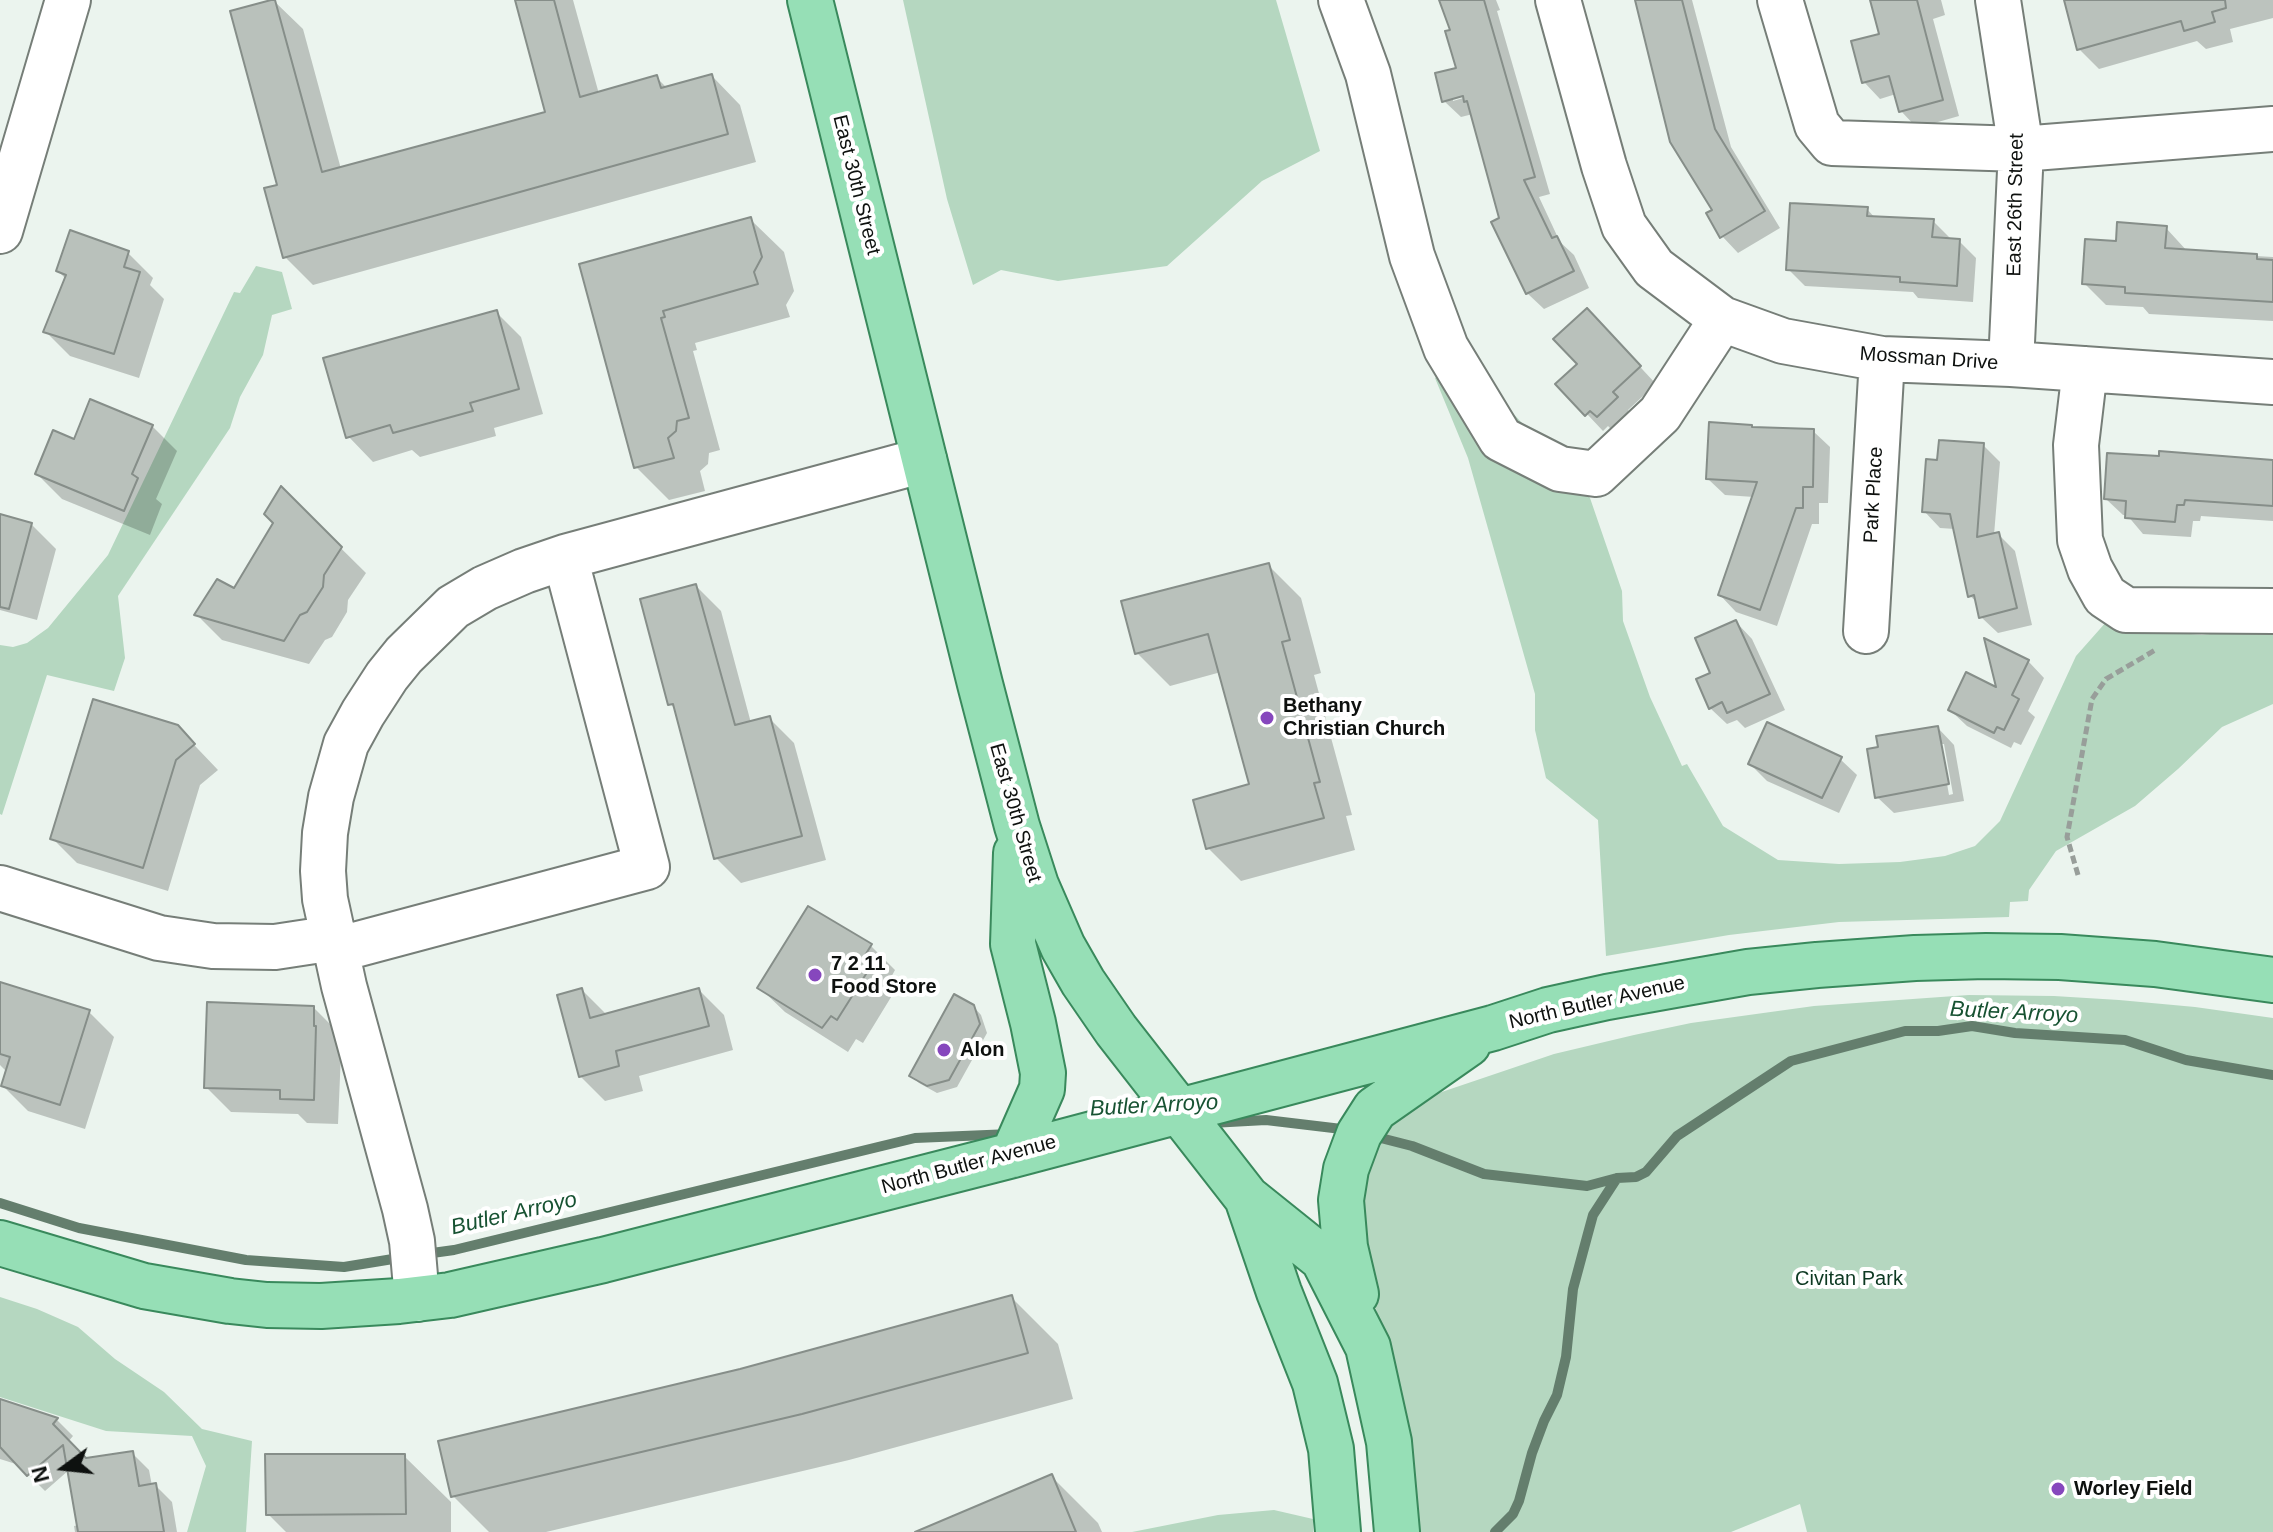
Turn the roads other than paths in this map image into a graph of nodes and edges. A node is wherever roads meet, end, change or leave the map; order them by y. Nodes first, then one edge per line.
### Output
1 (68, 0) edge
2 (810, 0) edge
3 (1341, 0) edge
4 (1558, 0) edge
5 (1780, 0) edge
6 (1998, 0) edge
7 (2273, 129) edge
8 (2021, 149) junction
9 (0, 231) edge
10 (1722, 319) junction
11 (1882, 359) junction
12 (2011, 364) junction
13 (2085, 369) junction
14 (2273, 382) edge
15 (924, 460) junction
16 (565, 557) junction
17 (2273, 611) edge
18 (1866, 631) dead end
19 (1017, 826) junction
20 (0, 888) edge
21 (335, 944) junction
22 (2273, 980) edge
23 (1493, 1028) junction
24 (1179, 1109) junction
25 (1013, 1155) junction
26 (1247, 1198) junction
27 (0, 1243) edge
28 (417, 1299) junction
29 (1368, 1347) junction
30 (1338, 1532) edge
31 (1397, 1532) edge

1 - 9 street
2 - 15 main road, East 30th Street
3 - 10 street
4 - 10 street, Mossman Drive
5 - 8 street
6 - 8 street, East 26th Street
7 - 8 street
8 - 12 street, East 26th Street
10 - 11 street, Mossman Drive
11 - 12 street, Mossman Drive
11 - 18 street, Park Place
12 - 13 street, Mossman Drive
13 - 14 street, Mossman Drive
13 - 17 street
15 - 16 street
15 - 19 main road, East 30th Street
16 - 21 street
16 - 21 street
19 - 24 main road, East 30th Street
19 - 25 main road
20 - 21 street
21 - 28 street
22 - 23 main road, North Butler Avenue
23 - 24 main road, North Butler Avenue
23 - 29 main road
24 - 25 main road, North Butler Avenue
24 - 26 main road, East 30th Street
25 - 28 main road, North Butler Avenue
26 - 29 main road, East 30th Street
26 - 30 main road
27 - 28 main road, North Butler Avenue
29 - 31 main road, East 30th Street

